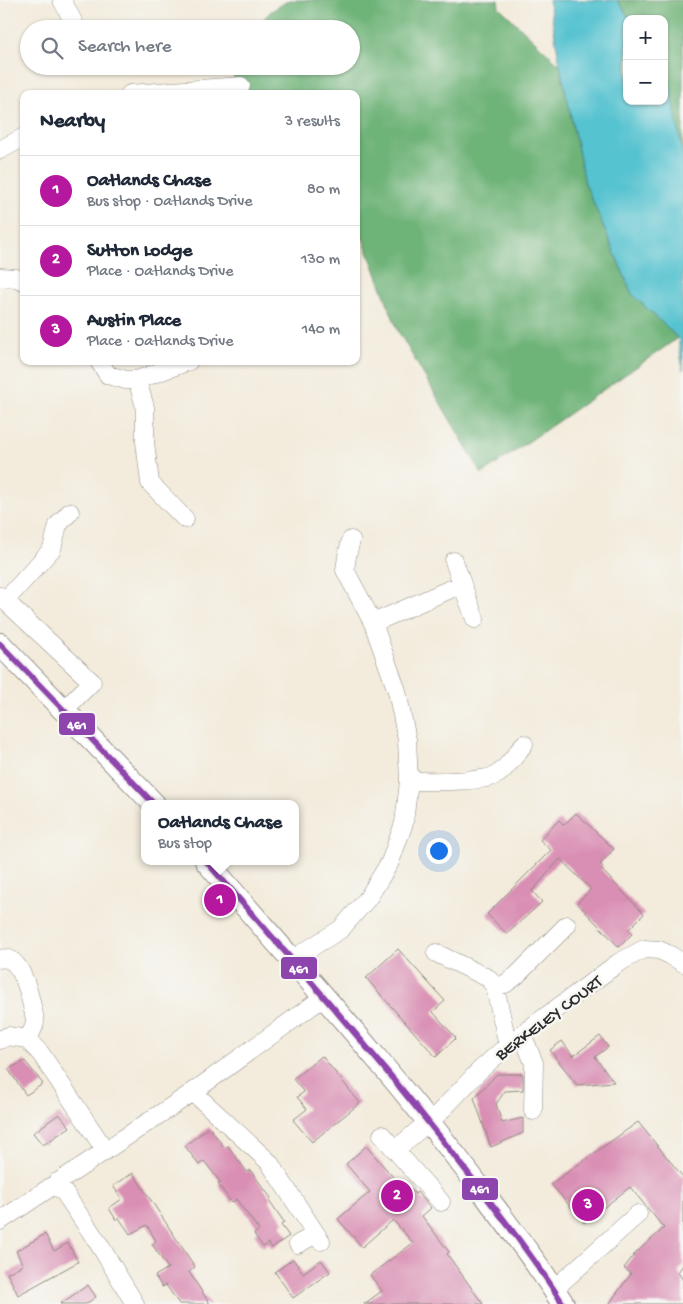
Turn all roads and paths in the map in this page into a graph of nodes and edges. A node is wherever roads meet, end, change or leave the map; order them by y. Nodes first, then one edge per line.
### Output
1 (62, 0) edge
2 (72, 20) edge
3 (241, 86) dead end
4 (186, 90) edge
5 (20, 139) edge
6 (0, 150) edge
7 (0, 277) edge
8 (20, 279) edge
9 (102, 365) edge
10 (178, 365) edge
11 (137, 380) junction
12 (70, 512) dead end
13 (185, 519) dead end
14 (351, 540) dead end
15 (454, 561) dead end
16 (462, 584) junction
17 (2, 598) edge
18 (475, 619) dead end
19 (373, 623) junction
20 (0, 644) edge
21 (64, 710) junction
22 (524, 744) dead end
23 (409, 781) junction
24 (150, 800) edge
25 (209, 865) edge
26 (567, 925) dead end
27 (436, 953) dead end
28 (0, 959) edge
29 (291, 960) junction
30 (683, 963) edge
31 (495, 987) junction
32 (324, 997) junction
33 (27, 1039) junction
34 (0, 1040) edge
35 (515, 1040) junction
36 (193, 1092) junction
37 (533, 1111) dead end
38 (428, 1121) junction
39 (382, 1135) dead end
40 (105, 1150) junction
41 (395, 1150) junction
42 (57, 1182) junction
43 (441, 1202) dead end
44 (638, 1214) dead end
45 (0, 1221) edge
46 (298, 1244) dead end
47 (558, 1296) edge
48 (135, 1304) edge

1 - 2 street
3 - 4 street
5 - 6 street
7 - 8 street
9 - 11 street
10 - 11 street
11 - 13 street
12 - 17 street
14 - 19 street
15 - 16 street
16 - 18 street
16 - 19 street
17 - 21 street
19 - 23 street
20 - 21 main road
21 - 24 main road
22 - 23 street
23 - 29 street
25 - 29 main road
26 - 31 street
27 - 31 street
28 - 33 street
29 - 32 main road
30 - 35 street, BERKELEY COURT
31 - 35 street
32 - 36 street
32 - 38 main road
33 - 34 street
33 - 40 street
35 - 37 street
35 - 38 street, BERKELEY COURT
36 - 40 street
36 - 46 street
38 - 41 street, BERKELEY COURT
38 - 47 main road
39 - 41 street
40 - 42 street
41 - 43 street
42 - 45 street
42 - 48 street
44 - 47 street

